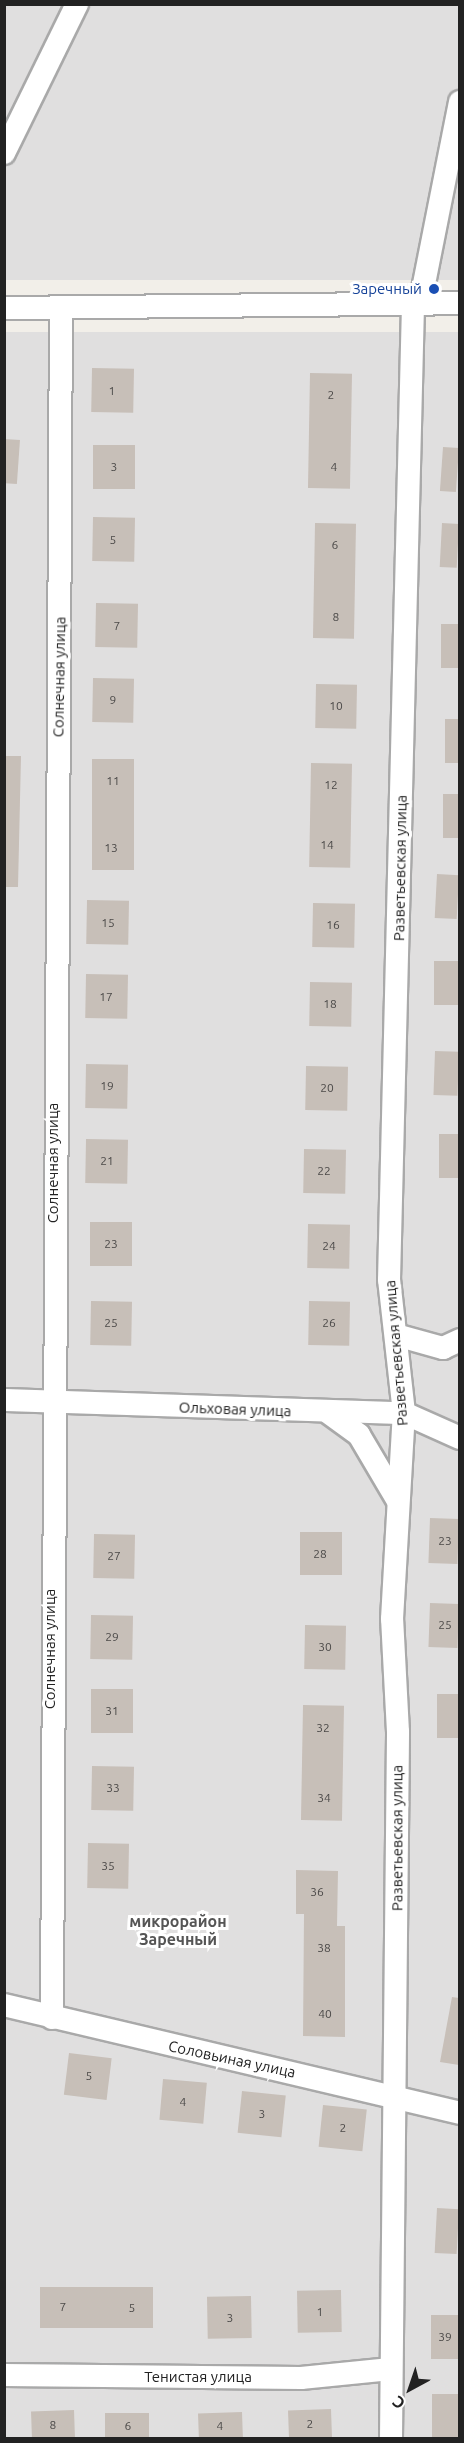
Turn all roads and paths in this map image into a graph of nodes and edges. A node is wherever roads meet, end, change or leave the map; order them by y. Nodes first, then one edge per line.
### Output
1 (77, 4) edge
2 (459, 102) edge
3 (4, 153) edge
4 (459, 303) edge
5 (416, 304) junction
6 (4, 308) edge
7 (61, 309) junction
8 (396, 1335) junction
9 (459, 1340) edge
10 (4, 1400) edge
11 (51, 1402) junction
12 (329, 1413) junction
13 (404, 1413) junction
14 (459, 1438) edge
15 (398, 1501) junction
16 (4, 2005) edge
17 (51, 2018) junction
18 (397, 2095) junction
19 (459, 2113) edge
20 (391, 2369) junction
21 (4, 2376) edge
22 (391, 2439) edge

1 - 3 street
2 - 5 street, Разветьевская улица
4 - 5 street
5 - 7 street
5 - 8 street, Разветьевская улица
6 - 7 street
7 - 11 street, Солнечная улица
8 - 9 street
8 - 13 street, Разветьевская улица
10 - 11 street, Ольховая улица
11 - 12 street, Ольховая улица
11 - 17 street, Солнечная улица
12 - 13 street, Ольховая улица
12 - 15 street
13 - 14 street, Ольховая улица
13 - 15 street, Разветьевская улица
15 - 18 street, Разветьевская улица
16 - 17 street, Соловьиная улица
17 - 18 street, Соловьиная улица
18 - 19 street, Соловьиная улица
18 - 20 street, Разветьевская улица
20 - 21 street, Тенистая улица
20 - 22 street, Разветьевская улица

